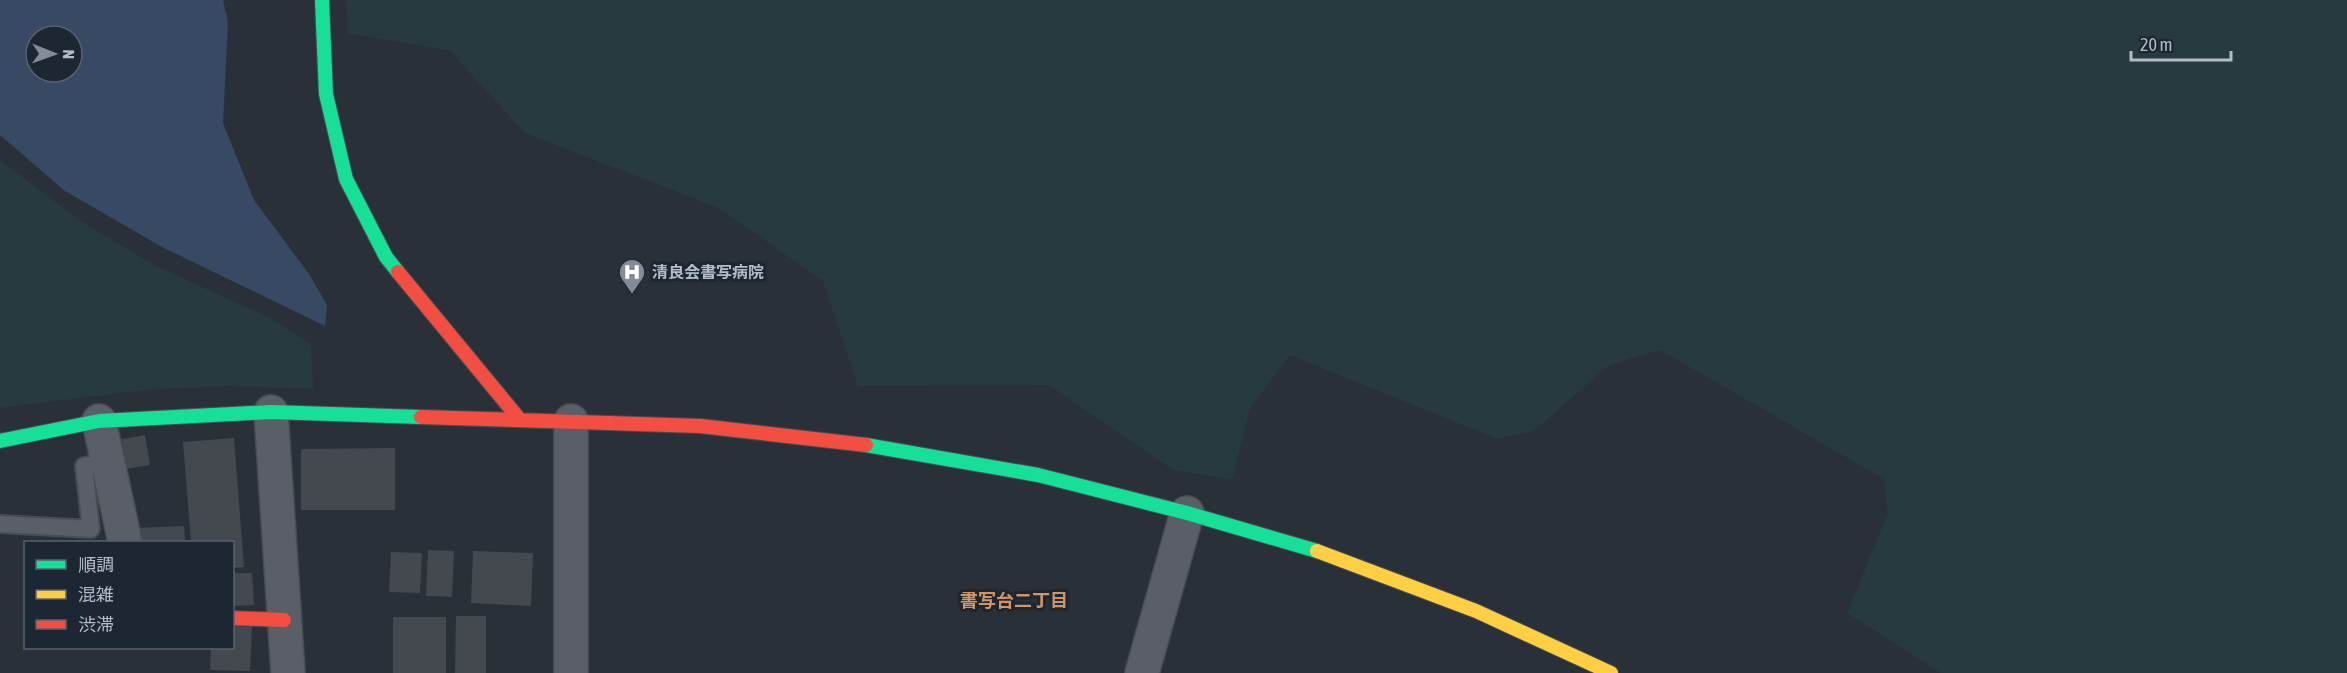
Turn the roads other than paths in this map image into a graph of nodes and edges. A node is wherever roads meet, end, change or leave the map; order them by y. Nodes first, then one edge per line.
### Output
1 (322, 0) edge
2 (271, 412) junction
3 (520, 420) junction
4 (99, 421) junction
5 (571, 421) junction
6 (0, 441) edge
7 (108, 462) junction
8 (1187, 513) junction
9 (0, 524) edge
10 (125, 541) edge
11 (234, 618) edge
12 (284, 620) junction
13 (288, 673) edge
14 (571, 673) edge
15 (1142, 673) edge
16 (1611, 673) edge

1 - 3 street
2 - 3 street
2 - 4 street
2 - 12 street
3 - 5 street
4 - 6 street
4 - 7 street
5 - 8 street
5 - 14 street
7 - 9 lane
7 - 10 street
8 - 15 street
8 - 16 street
11 - 12 street
12 - 13 street

